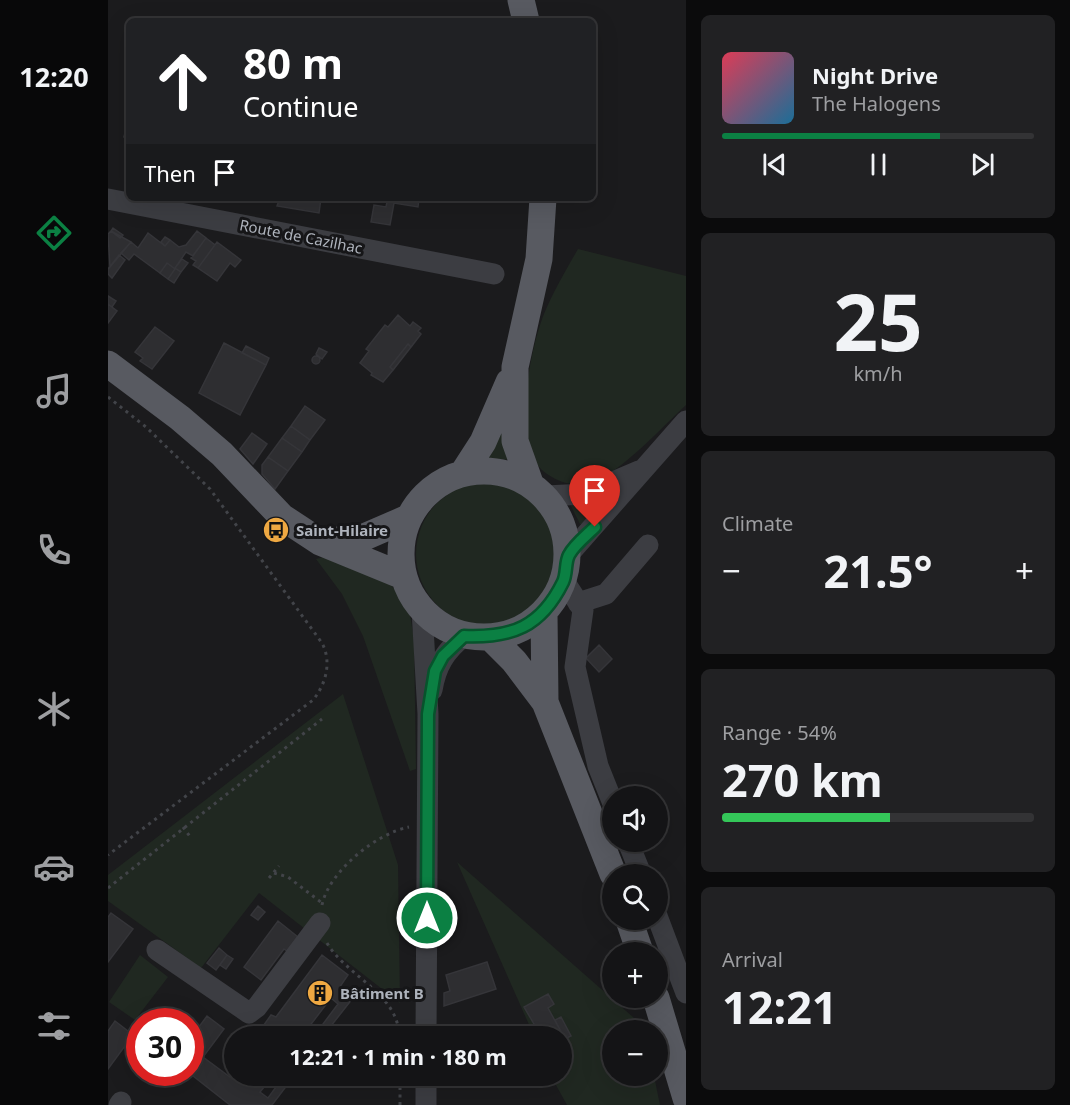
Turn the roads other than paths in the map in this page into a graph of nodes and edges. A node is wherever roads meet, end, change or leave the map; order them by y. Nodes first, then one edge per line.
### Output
1 (521, 0) edge
2 (525, 18) edge
3 (108, 199) edge
4 (543, 201) edge
5 (494, 274) dead end
6 (108, 364) edge
7 (515, 367) junction
8 (686, 421) edge
9 (642, 470) junction
10 (463, 473) junction
11 (538, 490) junction
12 (408, 518) junction
13 (320, 542) junction
14 (648, 545) dead end
15 (403, 576) junction
16 (570, 580) junction
17 (422, 610) junction
18 (544, 613) junction
19 (464, 636) junction
20 (491, 638) junction
21 (546, 702) junction
22 (428, 714) junction
23 (606, 786) edge
24 (609, 864) edge
25 (321, 913) road end
26 (662, 930) edge
27 (157, 950) dead end
28 (686, 993) edge
29 (659, 1008) edge
30 (426, 1026) edge
31 (426, 1086) edge
32 (686, 1098) edge
33 (426, 1105) edge

1 - 2 main road
3 - 5 street, Route de Cazilhac
4 - 7 main road
6 - 13 main road
7 - 10 main road
7 - 11 main road
8 - 9 street
9 - 11 street
9 - 16 street
10 - 11 main road
10 - 12 main road
11 - 16 main road
12 - 13 main road
12 - 15 main road
13 - 15 main road
14 - 16 street
15 - 17 main road
16 - 18 main road
16 - 23 street
17 - 19 main road
17 - 22 street
18 - 20 main road
18 - 21 main road
19 - 20 main road
19 - 22 street
20 - 21 main road
21 - 24 main road
22 - 30 street
25 - 27 street
26 - 28 street
29 - 32 main road
31 - 33 street

